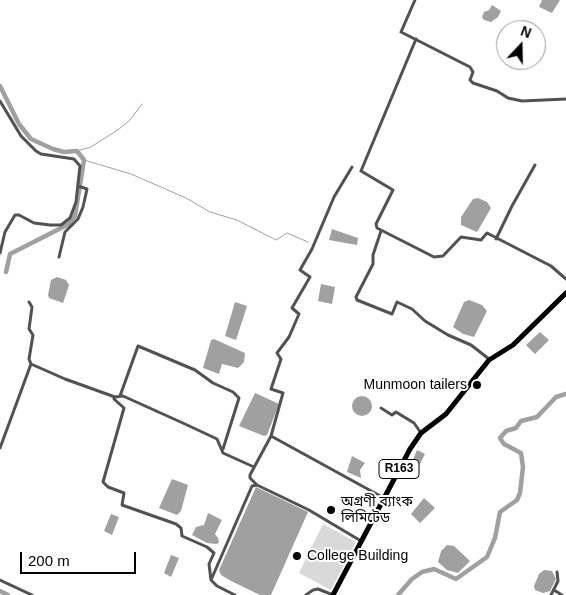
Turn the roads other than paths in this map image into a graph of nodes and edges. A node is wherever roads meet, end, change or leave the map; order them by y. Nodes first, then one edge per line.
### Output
1 (415, 0) edge
2 (416, 39) junction
3 (566, 99) edge
4 (0, 101) edge
5 (536, 165) dead end
6 (352, 167) dead end
7 (78, 186) junction
8 (382, 230) junction
9 (496, 239) junction
10 (0, 253) edge
11 (59, 257) dead end
12 (566, 279) edge
13 (566, 293) edge
14 (29, 302) dead end
15 (489, 360) junction
16 (31, 364) junction
17 (118, 396) junction
18 (381, 408) dead end
19 (421, 433) junction
20 (271, 436) junction
21 (0, 448) edge
22 (222, 450) junction
23 (254, 467) junction
24 (258, 485) junction
25 (384, 498) junction
26 (361, 541) junction
27 (557, 572) dead end
28 (0, 580) edge
29 (211, 580) junction
30 (554, 590) junction
31 (32, 595) edge
32 (235, 595) edge
33 (306, 595) edge
34 (333, 595) edge
35 (551, 595) edge
36 (562, 595) edge

1 - 2 street
2 - 3 street
2 - 8 street
4 - 7 street
5 - 9 street
6 - 20 street
7 - 10 street
7 - 11 street
8 - 9 street
8 - 15 street
9 - 12 street
13 - 15 main road, R163
14 - 16 street
15 - 19 main road, R163
16 - 17 street
16 - 21 street
17 - 22 street
17 - 22 street
17 - 29 street
18 - 19 street
19 - 25 main road, R163
20 - 23 street
20 - 25 street
22 - 23 street
23 - 24 street
24 - 26 street
24 - 29 street
25 - 26 main road, R163
26 - 34 main road, R163
27 - 30 street
28 - 31 street
29 - 32 street
30 - 35 street
30 - 36 street
33 - 34 street

